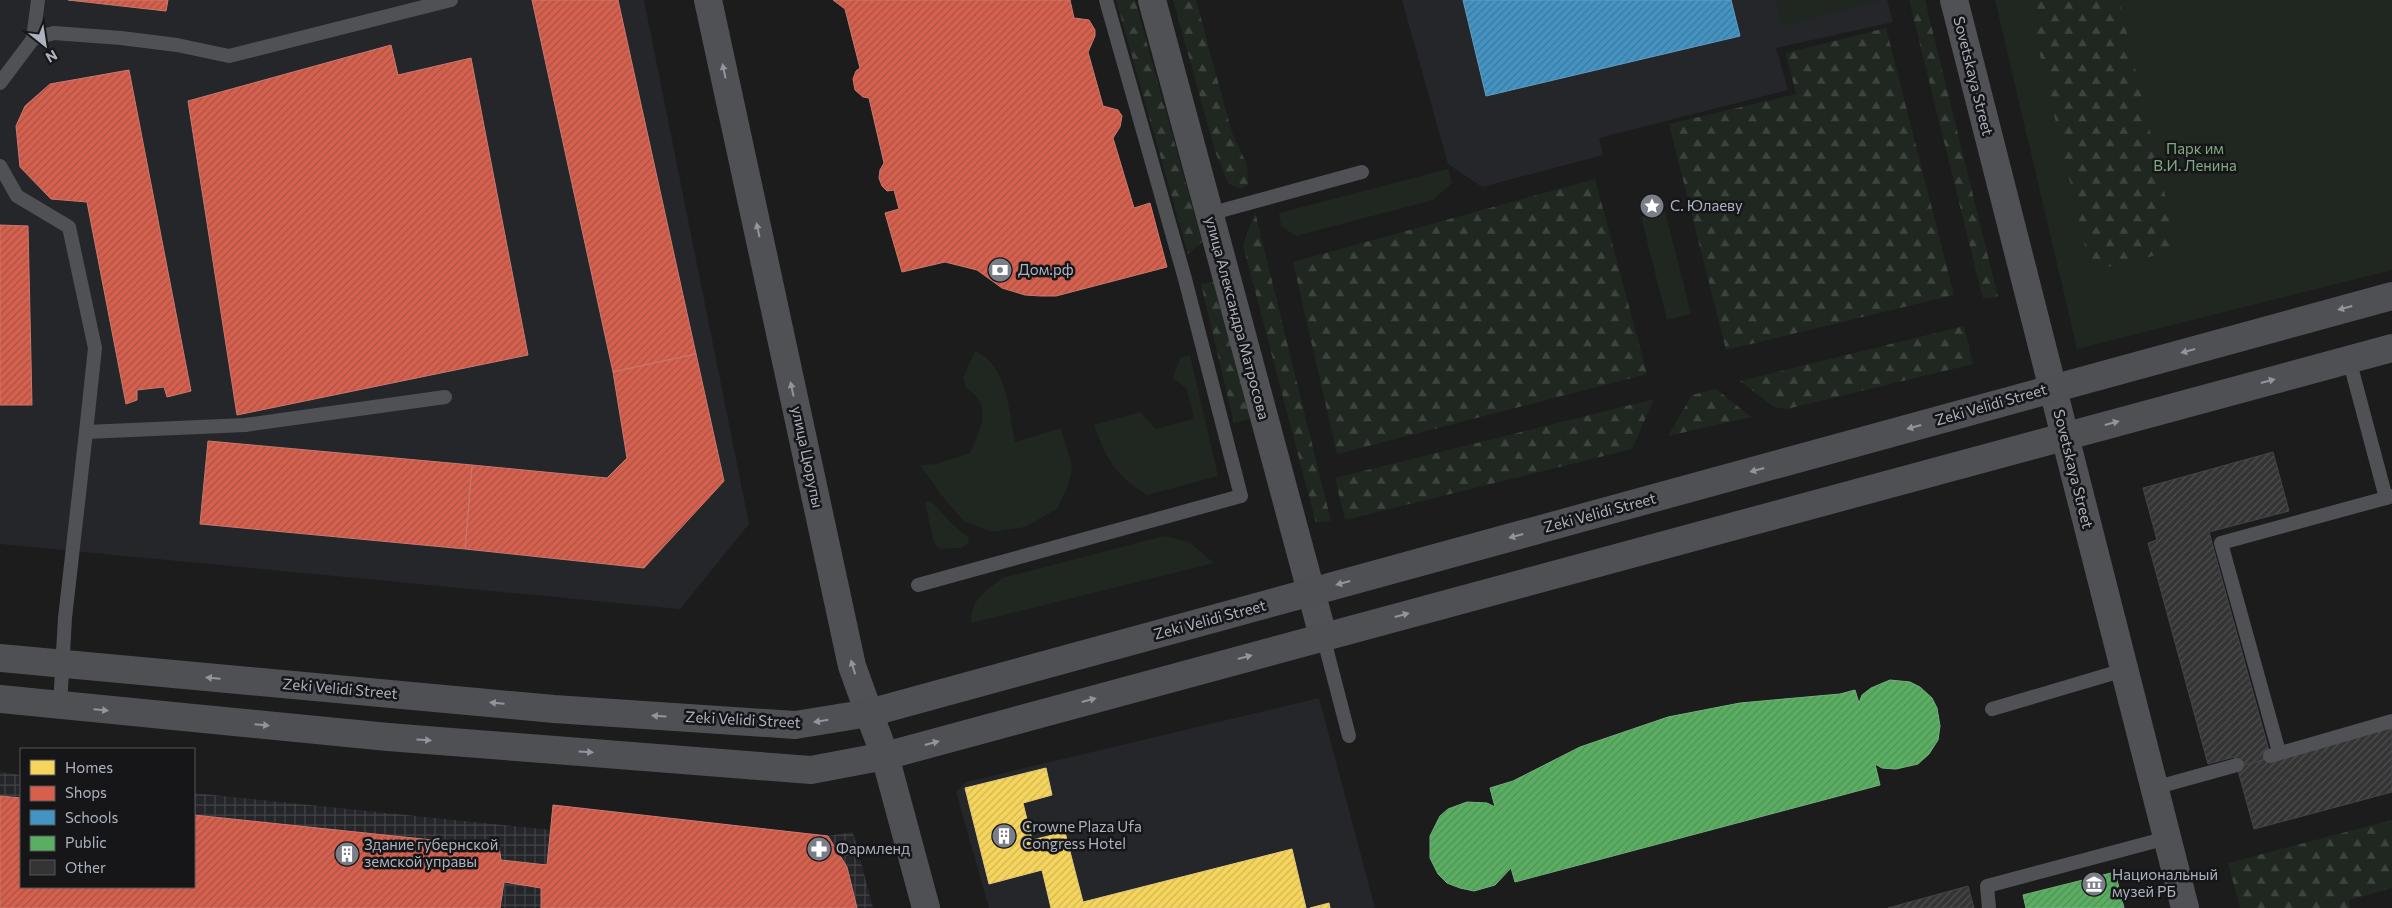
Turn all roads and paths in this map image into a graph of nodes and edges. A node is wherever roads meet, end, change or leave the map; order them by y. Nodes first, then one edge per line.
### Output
1 (38, 0) edge
2 (452, 0) edge
3 (708, 0) edge
4 (1106, 0) edge
5 (1152, 0) edge
6 (1954, 0) edge
7 (33, 39) junction
8 (0, 83) edge
9 (0, 166) edge
10 (1362, 172) dead end
11 (1209, 214) junction
12 (2392, 296) edge
13 (2392, 348) edge
14 (2349, 359) junction
15 (2052, 387) junction
16 (445, 397) dead end
17 (86, 432) junction
18 (2064, 436) junction
19 (2389, 497) edge
20 (918, 586) dead end
21 (1310, 592) junction
22 (1323, 636) junction
23 (0, 658) edge
24 (62, 664) junction
25 (2124, 670) junction
26 (0, 700) edge
27 (60, 706) junction
28 (1992, 709) dead end
29 (869, 713) junction
30 (2392, 720) edge
31 (1349, 736) dead end
32 (885, 756) junction
33 (2237, 765) dead end
34 (2154, 788) junction
35 (2167, 838) junction
36 (926, 908) edge
37 (1988, 908) edge
38 (2185, 908) edge

1 - 7 lane
2 - 7 lane
29 -> 3 street, улица Цюрупы
4 - 20 lane
5 - 11 street, улица Александра Матросова
6 - 15 street, Sovetskaya Street
7 - 8 lane
9 - 17 lane
10 - 11 lane
11 - 21 street, улица Александра Матросова
12 -> 15 main road, Zeki Velidi Street
13 - 14 main road
18 -> 14 main road
14 - 19 lane
15 - 18 street, Sovetskaya Street
15 -> 21 main road, Zeki Velidi Street
16 - 17 lane
17 - 24 lane
22 -> 18 main road
18 - 25 street, Sovetskaya Street
19 - 30 lane
21 - 22 street, улица Александра Матросова
21 - 29 main road, Zeki Velidi Street
22 - 31 lane
32 -> 22 main road
23 - 24 main road, Zeki Velidi Street
24 - 27 lane
29 -> 24 main road, Zeki Velidi Street
25 - 28 lane
25 - 34 street, Sovetskaya Street
26 - 27 main road
27 -> 32 main road
29 - 32 main road, улица Цюрупы
32 - 36 main road, улица Цюрупы
33 - 34 lane
34 - 35 street, Sovetskaya Street
35 - 37 lane
35 - 38 street, Sovetskaya Street

